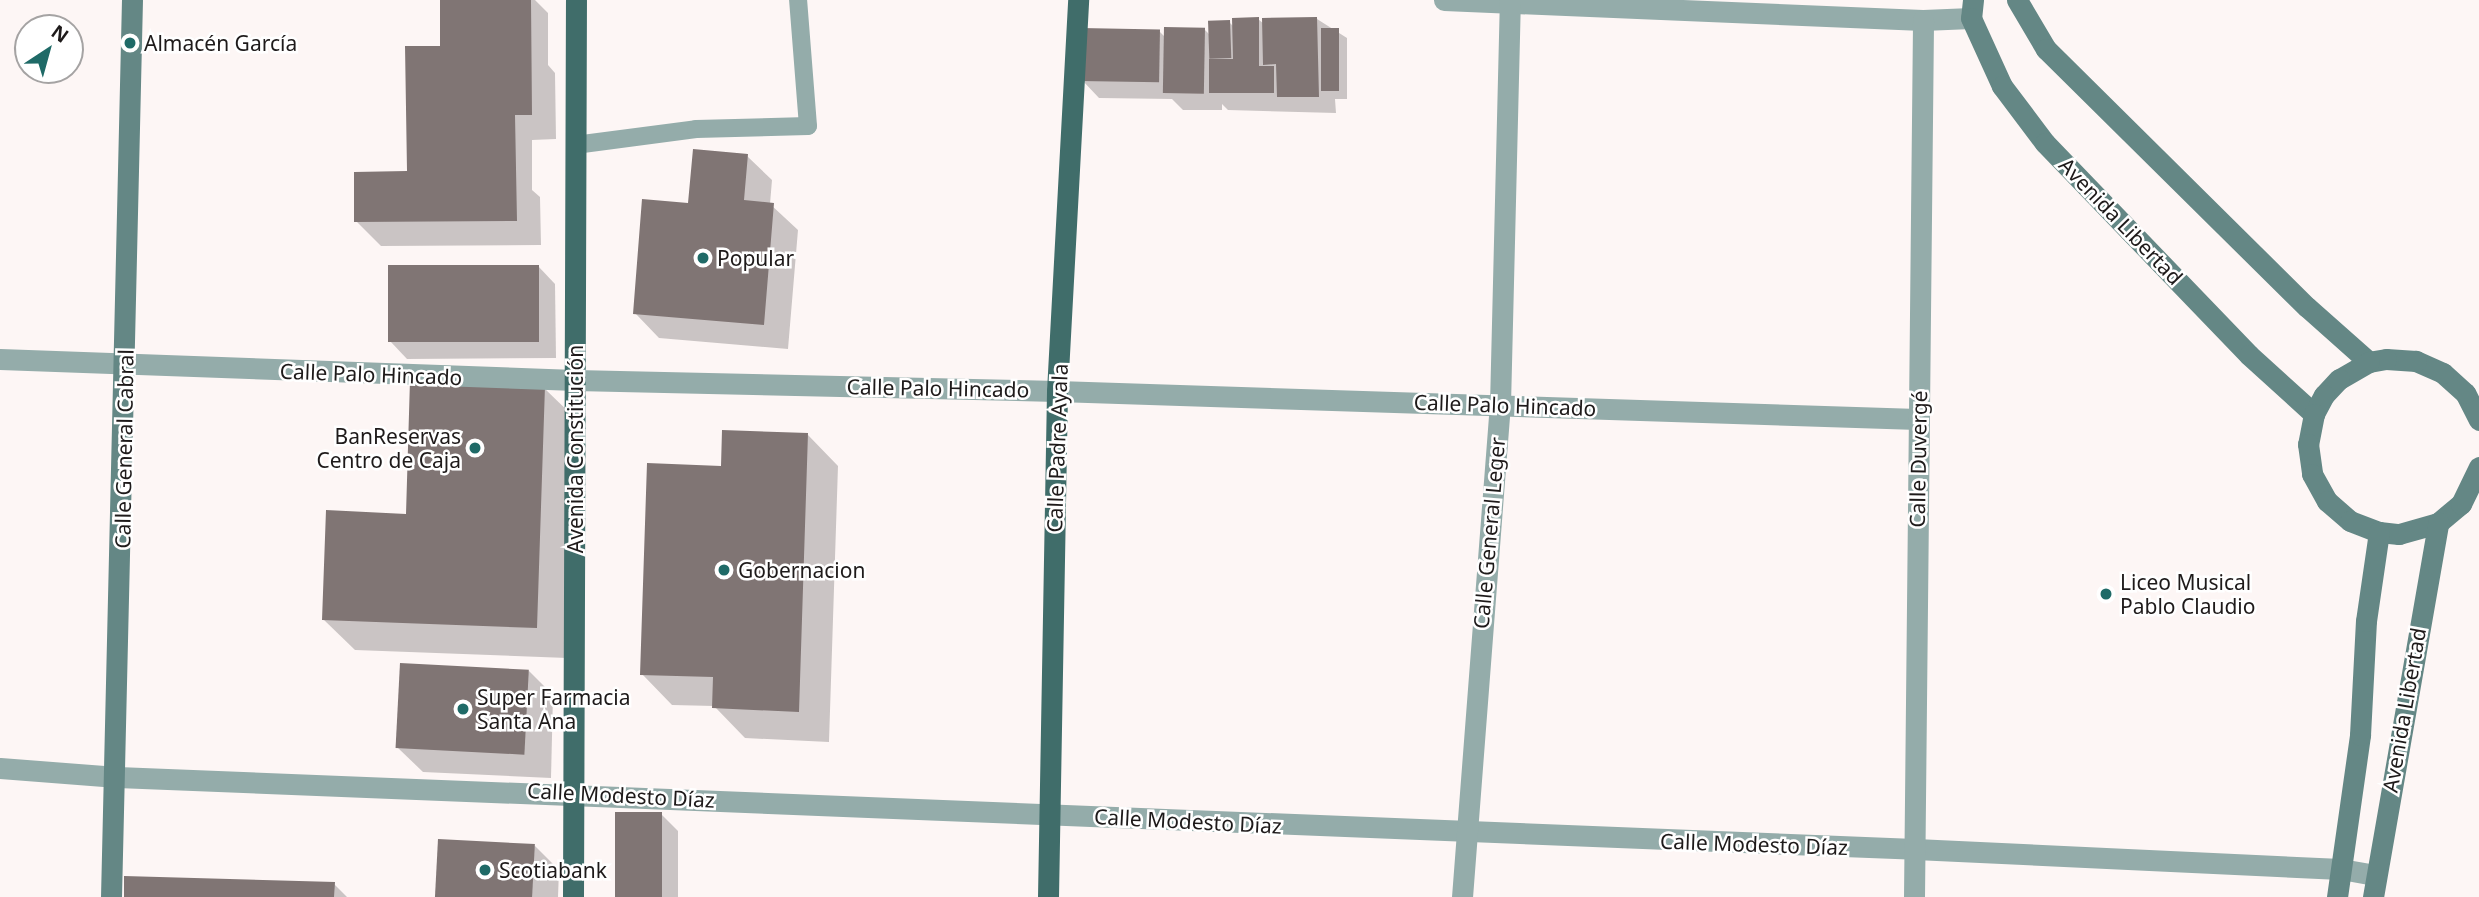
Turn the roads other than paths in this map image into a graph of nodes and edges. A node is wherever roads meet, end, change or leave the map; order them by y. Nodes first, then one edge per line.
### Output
1 (132, 0) edge
2 (576, 0) edge
3 (798, 0) edge
4 (1079, 0) edge
5 (1444, 0) edge
6 (2017, 0) edge
7 (1510, 2) edge
8 (1972, 9) edge
9 (1923, 20) junction
10 (575, 145) junction
11 (0, 359) edge
12 (2369, 362) junction
13 (126, 366) junction
14 (575, 380) junction
15 (1057, 391) junction
16 (1500, 405) junction
17 (2314, 414) junction
18 (1918, 419) junction
19 (2479, 421) edge
20 (2479, 467) edge
21 (2438, 523) junction
22 (2379, 532) junction
23 (0, 768) edge
24 (117, 777) junction
25 (575, 792) junction
26 (1051, 815) junction
27 (1464, 834) junction
28 (1915, 849) junction
29 (2341, 869) junction
30 (2375, 875) junction
31 (111, 897) edge
32 (573, 897) edge
33 (1048, 897) edge
34 (1462, 897) edge
35 (1914, 897) edge
36 (2337, 897) edge
37 (2373, 897) edge

1 - 13 main road, Calle General Cabral
2 - 10 main road, Avenida Constitución
3 - 10 lane
4 - 15 main road, Calle Padre Ayala
5 - 7 street
6 - 12 main road
7 - 9 street
7 - 16 street, Calle General Leger
8 - 9 street
8 - 17 main road, Avenida Libertad
9 - 18 street, Calle Duvergé
10 - 14 main road, Avenida Constitución
11 - 13 street, Calle Palo Hincado
12 - 17 main road
12 - 19 main road
13 - 14 street, Calle Palo Hincado
13 - 24 main road, Calle General Cabral
14 - 15 street, Calle Palo Hincado
14 - 25 main road, Avenida Constitución
15 - 16 street, Calle Palo Hincado
15 - 26 main road, Calle Padre Ayala
16 - 18 street, Calle Palo Hincado
16 - 27 street, Calle General Leger
17 - 22 main road
18 - 28 street, Calle Duvergé
20 - 21 main road
21 - 22 main road
21 - 30 main road, Avenida Libertad
22 - 29 main road, Avenida Libertad
23 - 24 street, Calle Modesto Díaz
24 - 25 street, Calle Modesto Díaz
24 - 31 main road, Calle General Cabral
25 - 26 street, Calle Modesto Díaz
25 - 32 main road, Avenida Constitución
26 - 27 street, Calle Modesto Díaz
26 - 33 main road, Calle Padre Ayala
27 - 28 street, Calle Modesto Díaz
27 - 34 street, Calle General Leger
28 - 29 street, Calle Modesto Díaz
28 - 35 street, Calle Duvergé
29 - 30 street, Calle Modesto Díaz
29 - 36 main road, Avenida Libertad
30 - 37 main road, Avenida Libertad

